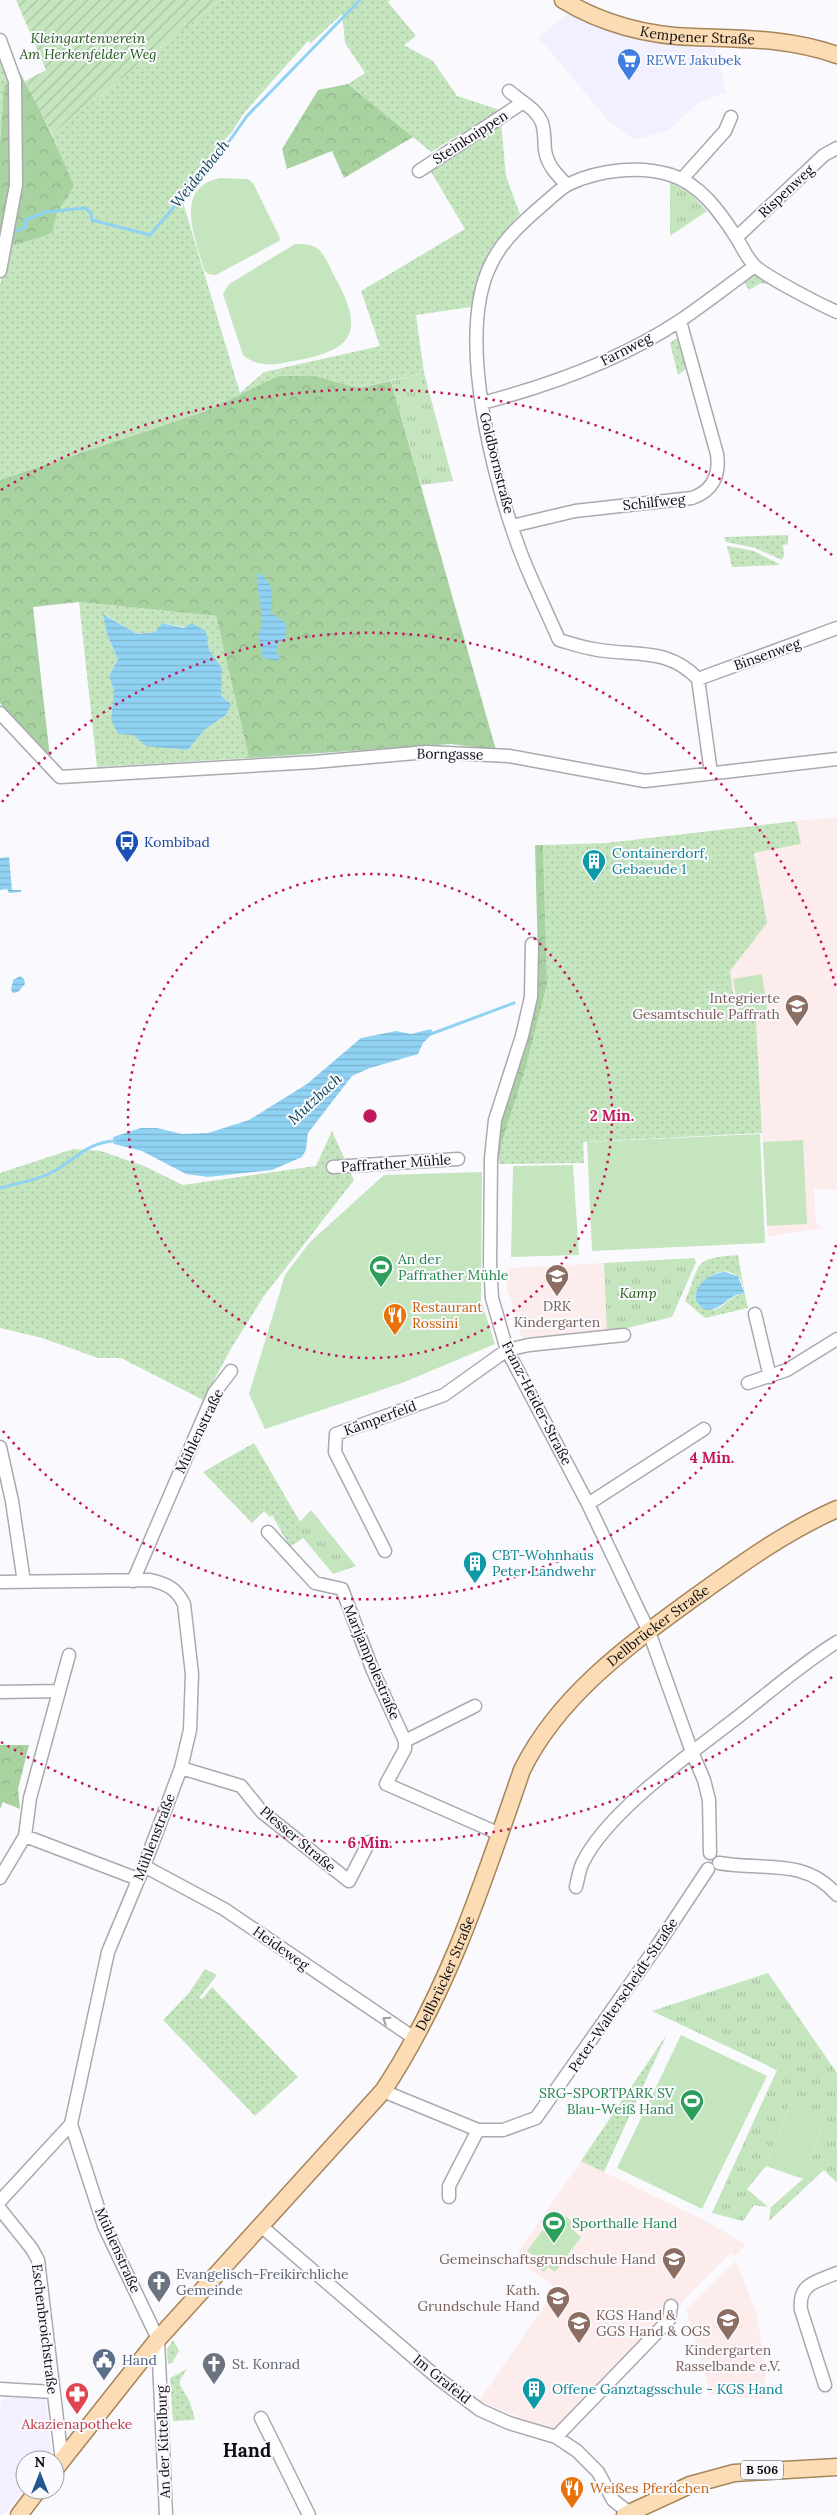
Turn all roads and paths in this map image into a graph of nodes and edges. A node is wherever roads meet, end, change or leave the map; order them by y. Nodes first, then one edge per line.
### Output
1 (563, 0) edge
2 (0, 40) edge
3 (837, 55) edge
4 (509, 91) dead end
5 (522, 103) junction
6 (730, 117) dead end
7 (837, 148) edge
8 (419, 171) dead end
9 (682, 179) junction
10 (567, 185) junction
11 (737, 237) junction
12 (755, 266) junction
13 (0, 271) edge
14 (837, 312) edge
15 (680, 321) junction
16 (482, 403) junction
17 (512, 526) junction
18 (837, 628) edge
19 (698, 679) junction
20 (0, 714) edge
21 (837, 759) edge
22 (711, 773) junction
23 (532, 944) dead end
24 (458, 1159) dead end
25 (333, 1167) dead end
26 (755, 1314) dead end
27 (624, 1334) dead end
28 (837, 1339) edge
29 (507, 1350) junction
30 (231, 1371) dead end
31 (770, 1377) junction
32 (748, 1383) dead end
33 (704, 1429) dead end
34 (0, 1447) edge
35 (588, 1504) junction
36 (837, 1509) edge
37 (268, 1532) dead end
38 (385, 1551) dead end
39 (133, 1581) junction
40 (0, 1582) edge
41 (24, 1582) junction
42 (649, 1632) junction
43 (837, 1642) edge
44 (69, 1655) dead end
45 (60, 1691) junction
46 (0, 1692) edge
47 (475, 1706) dead end
48 (405, 1741) junction
49 (692, 1752) junction
50 (181, 1768) junction
51 (500, 1834) junction
52 (25, 1836) junction
53 (369, 1842) dead end
54 (144, 1866) junction
55 (714, 1866) junction
56 (0, 1878) edge
57 (138, 1879) junction
58 (576, 1886) dead end
59 (837, 1895) edge
60 (414, 2038) junction
61 (383, 2091) junction
62 (71, 2124) junction
63 (478, 2130) junction
64 (450, 2197) dead end
65 (0, 2201) edge
66 (0, 2209) edge
67 (260, 2226) junction
68 (837, 2272) edge
69 (671, 2306) dead end
70 (158, 2339) junction
71 (825, 2385) dead end
72 (0, 2389) edge
73 (53, 2392) junction
74 (261, 2418) dead end
75 (556, 2438) junction
76 (57, 2450) edge
77 (65, 2456) edge
78 (837, 2467) edge
79 (30, 2500) edge
80 (629, 2514) edge
81 (19, 2515) edge
82 (166, 2515) edge
83 (309, 2515) edge

1 - 3 main road, Kempener Straße
2 - 13 street
4 - 5 street, Steinknippen
5 - 8 street, Steinknippen
5 - 10 street, Steinknippen
6 - 9 street
7 - 11 street, Rispenweg
9 - 10 street, Goldbornstraße
9 - 11 street, Goldbornstraße
10 - 16 street, Goldbornstraße
11 - 12 street, Goldbornstraße
12 - 14 street, Goldbornstraße
12 - 15 street, Farnweg
15 - 16 street, Farnweg
15 - 17 street, Schilfweg
16 - 17 street, Goldbornstraße
17 - 19 street, Goldbornstraße
18 - 19 street, Binsenweg
19 - 22 street
20 - 22 street, Borngasse
21 - 22 street, Borngasse
23 - 29 street, Franz-Heider-Straße
24 - 25 street, Paffrather Mühle
26 - 31 street
27 - 29 street
28 - 31 street
29 - 35 street, Franz-Heider-Straße
29 - 38 street, Kämperfeld
30 - 39 street, Mühlenstraße
31 - 32 street
33 - 35 street
34 - 41 street
35 - 42 street, Franz-Heider-Straße
36 - 42 main road, Dellbrücker Straße
37 - 48 street, Marijampolestraße
39 - 41 street
39 - 50 street, Mühlenstraße
40 - 41 street
42 - 49 street, Peter-Walterscheidt-Straße
42 - 51 main road, Dellbrücker Straße
43 - 49 street
44 - 45 street
45 - 46 street
45 - 52 street
47 - 48 street
48 - 51 street
49 - 55 street, Peter-Walterscheidt-Straße
49 - 58 street
50 - 53 street, Plesser Straße
50 - 54 street, Mühlenstraße
51 - 60 main road, Dellbrücker Straße
52 - 56 street
52 - 57 street
54 - 57 street, Mühlenstraße
60 -> 54 street, Heideweg
55 - 59 street
55 - 63 street, Peter-Walterscheidt-Straße
57 - 62 street, Mühlenstraße
60 - 61 main road, Dellbrücker Straße
61 - 63 street, Peter-Walterscheidt-Straße
61 - 67 main road, Dellbrücker Straße
62 - 65 street
62 - 70 street, Mühlenstraße
63 - 64 street
66 - 73 street, Eschenbroichstraße
67 - 70 main road, Dellbrücker Straße
67 - 75 street, Im Grafeld
68 - 71 street
69 - 75 street
70 - 77 main road, Dellbrücker Straße
70 - 82 street, An der Kittelburg
72 - 73 street
73 - 76 street, Eschenbroichstraße
74 - 83 street
75 - 80 street, Im Grafeld
78 - 80 main road, B 506
79 - 81 main road

